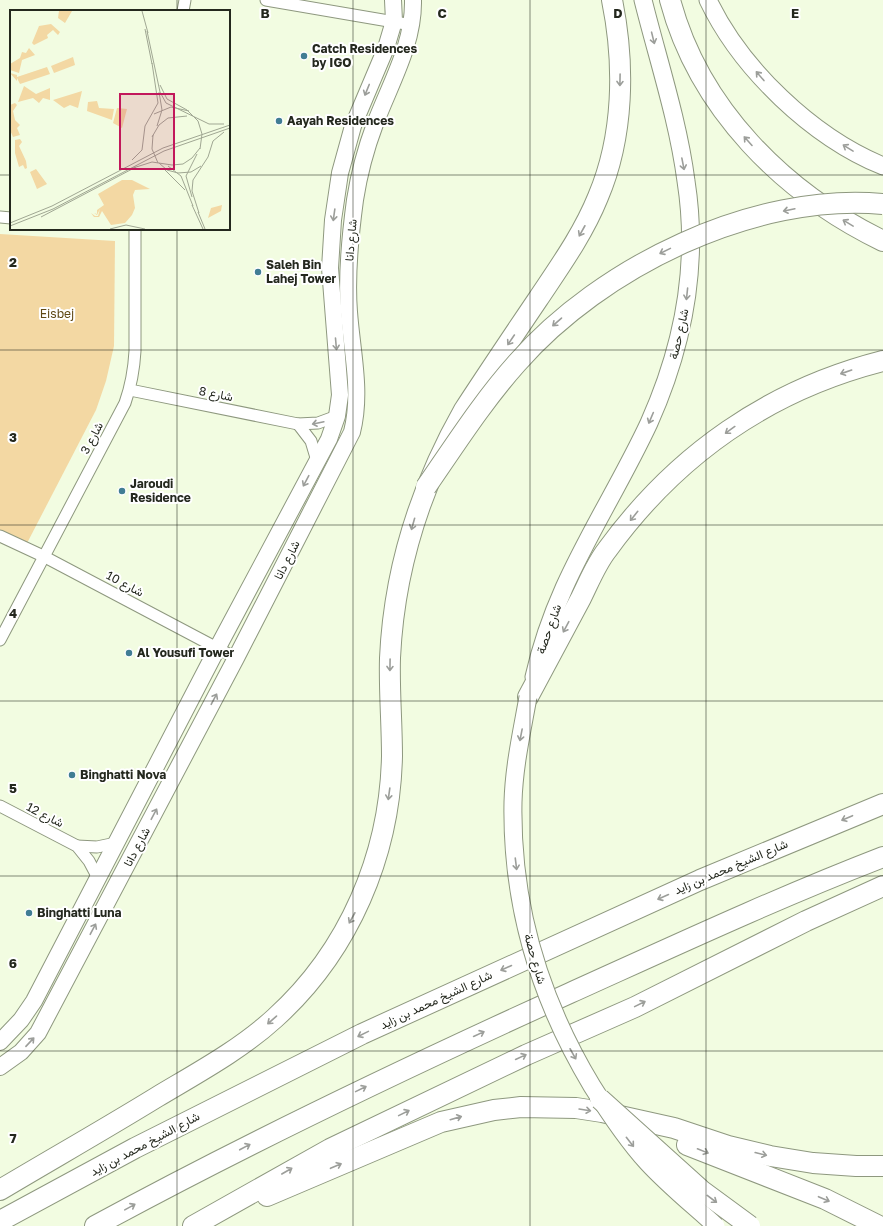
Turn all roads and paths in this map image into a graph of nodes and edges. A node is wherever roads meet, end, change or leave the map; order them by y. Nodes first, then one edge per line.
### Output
1 (186, 0) edge
2 (266, 0) edge
3 (393, 0) edge
4 (413, 0) edge
5 (612, 0) edge
6 (643, 0) edge
7 (670, 0) edge
8 (708, 0) edge
9 (183, 10) edge
10 (394, 21) junction
11 (412, 25) junction
12 (883, 166) edge
13 (883, 204) edge
14 (0, 217) edge
15 (10, 218) edge
16 (135, 230) edge
17 (883, 241) edge
18 (883, 360) edge
19 (130, 390) junction
20 (337, 416) junction
21 (298, 424) junction
22 (317, 461) junction
23 (426, 487) junction
24 (0, 536) edge
25 (44, 556) junction
26 (0, 640) edge
27 (218, 647) junction
28 (236, 658) junction
29 (528, 697) junction
30 (883, 804) edge
31 (0, 806) edge
32 (116, 843) junction
33 (77, 846) junction
34 (883, 857) edge
35 (98, 878) junction
36 (883, 886) edge
37 (0, 1042) edge
38 (0, 1067) edge
39 (600, 1099) junction
40 (629, 1119) junction
41 (883, 1166) edge
42 (0, 1190) edge
43 (0, 1221) edge
44 (95, 1226) edge
45 (193, 1226) edge
46 (197, 1226) edge
47 (716, 1226) edge
48 (750, 1226) edge
49 (879, 1226) edge

1 - 9 street
2 - 10 street
3 - 10 street, شارع دانا
4 - 11 street, شارع دانا
5 -> 23 highway, bridge
6 -> 29 main road, شارع حصة
17 -> 7 highway
12 -> 8 main road
10 - 11 street
10 -> 20 street, شارع دانا
11 - 28 street, شارع دانا
13 -> 23 highway, bridge
14 - 15 street
16 - 19 street, شارع 3
18 -> 29 highway
19 - 21 street, شارع 8
19 - 25 street, شارع 3
20 -> 21 street, شارع 8
20 - 22 street, شارع دانا
21 - 22 street
22 -> 27 street, شارع دانا
23 -> 42 highway
24 - 25 street, شارع 10
25 - 26 street, شارع 3
25 - 27 street, شارع 10
27 - 28 street, شارع 10
27 - 32 street, شارع دانا
38 -> 28 street, شارع دانا
29 -> 39 main road, شارع حصة, bridge
30 -> 43 highway, شارع الشيخ محمد بن زايد
31 - 33 street, شارع 12
32 - 33 street, شارع 12
32 - 35 street, شارع دانا
33 - 35 street, شارع 12
44 -> 34 highway
35 - 37 street, شارع دانا
45 -> 36 highway
39 -> 47 main road, شارع حصة, bridge
39 -> 48 highway, bridge
40 -> 41 highway
46 -> 40 highway
40 -> 49 highway

